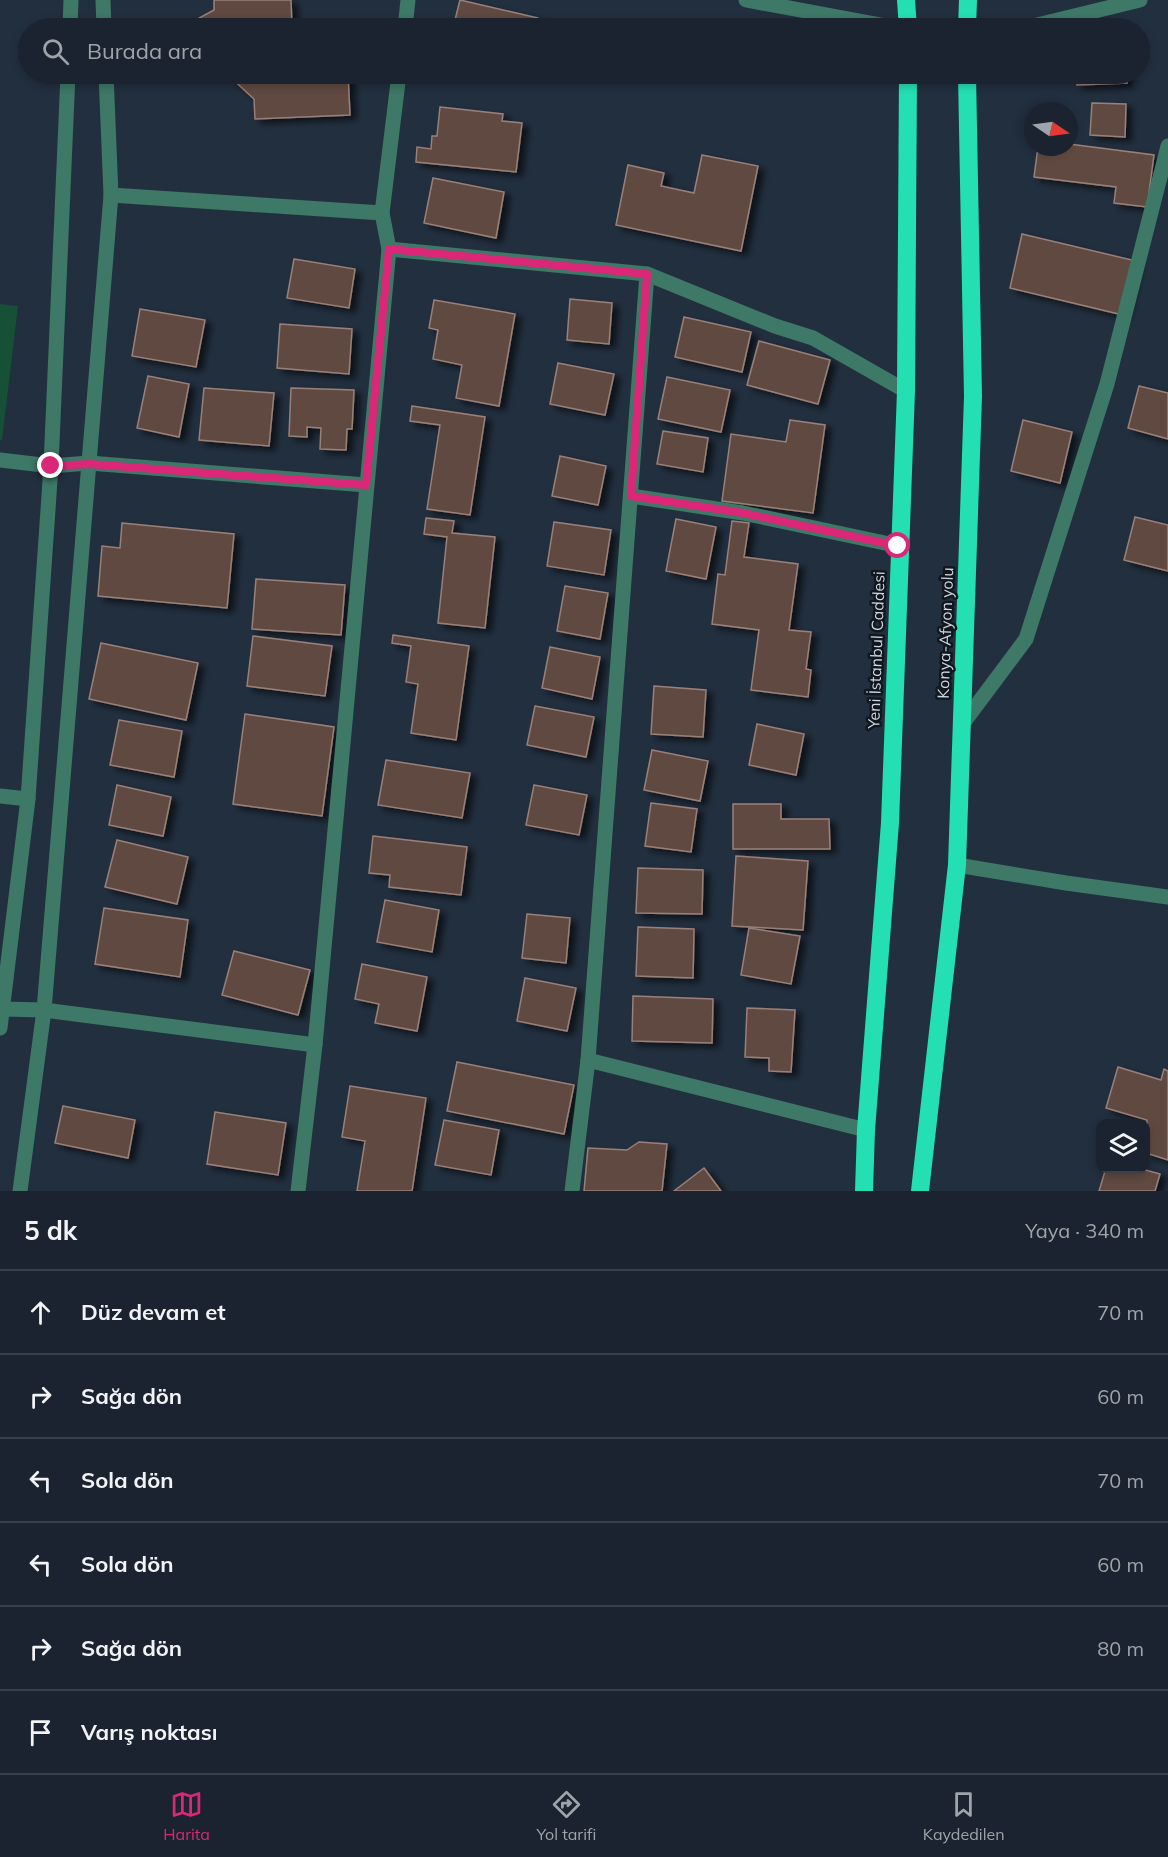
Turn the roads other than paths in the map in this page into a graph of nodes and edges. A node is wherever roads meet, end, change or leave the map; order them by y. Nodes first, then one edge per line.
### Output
1 (71, 0) edge
2 (103, 0) edge
3 (408, 0) edge
4 (747, 0) edge
5 (906, 0) edge
6 (968, 0) edge
7 (1140, 0) edge
8 (70, 18) edge
9 (104, 18) edge
10 (406, 18) edge
11 (843, 18) edge
12 (907, 18) edge
13 (967, 18) edge
14 (1066, 18) edge
15 (68, 84) edge
16 (106, 84) edge
17 (398, 84) edge
18 (908, 84) edge
19 (968, 84) edge
20 (1168, 147) edge
21 (111, 195) junction
22 (382, 213) junction
23 (389, 249) junction
24 (647, 274) junction
25 (906, 391) junction
26 (0, 460) edge
27 (89, 464) junction
28 (51, 466) junction
29 (366, 485) junction
30 (631, 496) junction
31 (898, 546) junction
32 (961, 726) junction
33 (0, 796) edge
34 (28, 799) junction
35 (957, 865) junction
36 (1168, 897) edge
37 (2, 1009) junction
38 (44, 1010) junction
39 (0, 1028) edge
40 (315, 1045) junction
41 (588, 1060) junction
42 (866, 1130) junction
43 (20, 1191) edge
44 (298, 1191) edge
45 (572, 1191) edge
46 (864, 1191) edge
47 (920, 1191) edge

1 - 8 street
2 - 9 street
3 - 10 street
4 - 11 street
5 - 12 highway
6 - 13 highway
7 - 14 street
15 - 28 street
16 - 21 street
17 - 22 street
18 - 25 highway, Yeni İstanbul Caddesi
19 - 32 highway, Konya-Afyon yolu
20 - 32 street
21 - 22 street
21 - 27 street
22 - 23 street
23 - 24 street
23 - 29 street
24 - 25 street
24 - 30 street
25 - 31 highway, Yeni İstanbul Caddesi
26 - 28 street
27 - 28 street
27 - 29 street
27 - 38 street
28 - 34 street
29 - 40 street
30 - 31 street
30 - 41 street
31 - 42 highway, Yeni İstanbul Caddesi
32 - 35 highway, Konya-Afyon yolu
33 - 34 street
34 - 37 street
35 - 36 street
35 - 47 highway, Konya-Afyon yolu
37 - 38 street
37 - 39 street
38 - 40 street
38 - 43 street
40 - 44 street
41 - 42 street
41 - 45 street
42 - 46 highway, Yeni İstanbul Caddesi

